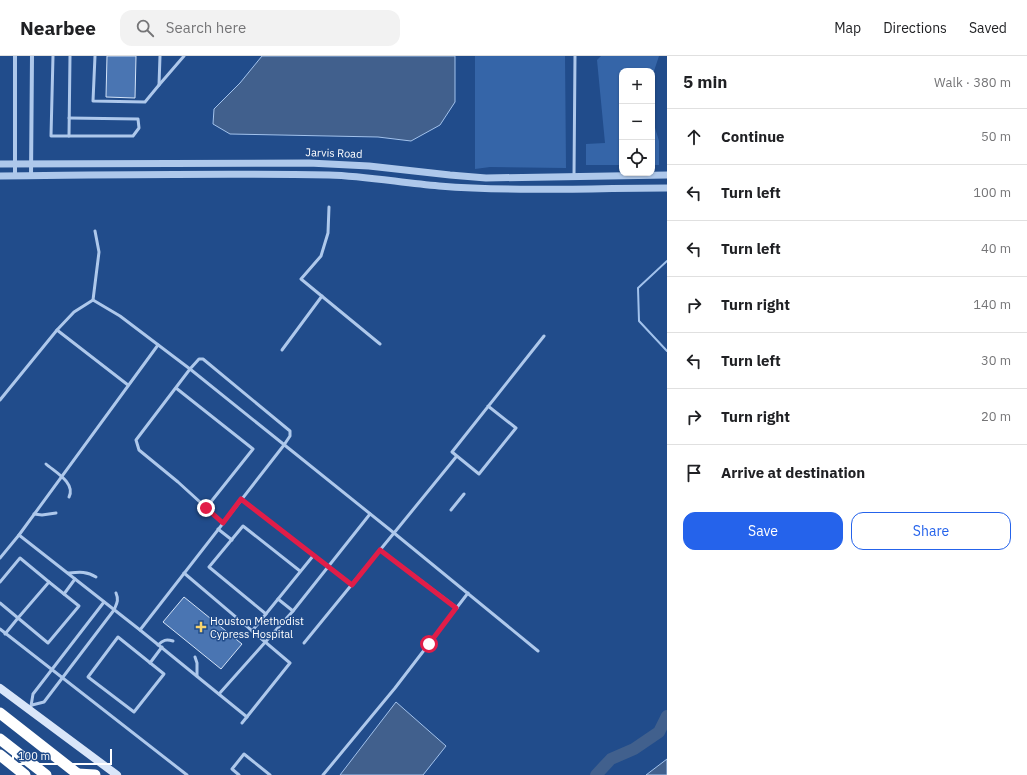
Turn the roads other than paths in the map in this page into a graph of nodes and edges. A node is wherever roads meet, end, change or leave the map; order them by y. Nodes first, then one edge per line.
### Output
1 (15, 56) edge
2 (32, 56) edge
3 (53, 56) edge
4 (70, 56) edge
5 (95, 56) edge
6 (160, 56) edge
7 (184, 56) edge
8 (575, 56) edge
9 (160, 85) junction
10 (69, 118) junction
11 (69, 136) junction
12 (0, 164) edge
13 (15, 164) junction
14 (31, 164) junction
15 (179, 164) junction
16 (180, 175) junction
17 (667, 175) edge
18 (0, 176) edge
19 (15, 176) junction
20 (31, 176) junction
21 (574, 176) junction
22 (487, 178) junction
23 (487, 188) junction
24 (667, 188) edge
25 (329, 207) dead end
26 (96, 231) dead end
27 (322, 296) junction
28 (93, 300) junction
29 (57, 330) junction
30 (544, 336) dead end
31 (380, 344) dead end
32 (158, 345) junction
33 (282, 350) dead end
34 (190, 369) junction
35 (128, 385) junction
36 (176, 388) junction
37 (0, 400) edge
38 (488, 406) junction
39 (284, 445) junction
40 (456, 457) junction
41 (46, 464) dead end
42 (62, 477) junction
43 (464, 494) dead end
44 (69, 497) dead end
45 (241, 499) junction
46 (206, 508) junction
47 (451, 510) dead end
48 (56, 513) dead end
49 (34, 514) junction
50 (370, 514) junction
51 (223, 523) junction
52 (218, 529) junction
53 (394, 533) junction
54 (19, 535) junction
55 (232, 540) junction
56 (380, 550) junction
57 (312, 556) junction
58 (0, 558) edge
59 (328, 568) junction
60 (300, 571) junction
61 (68, 573) junction
62 (184, 573) junction
63 (96, 577) dead end
64 (75, 579) junction
65 (0, 582) edge
66 (49, 582) junction
67 (352, 585) junction
68 (116, 593) dead end
69 (468, 593) junction
70 (64, 594) junction
71 (278, 599) junction
72 (104, 602) junction
73 (0, 603) edge
74 (456, 608) junction
75 (114, 610) junction
76 (293, 611) junction
77 (266, 614) junction
78 (18, 618) junction
79 (0, 630) edge
80 (140, 630) junction
81 (252, 631) junction
82 (5, 634) junction
83 (172, 641) dead end
84 (265, 642) junction
85 (304, 643) dead end
86 (160, 646) junction
87 (538, 651) dead end
88 (195, 657) dead end
89 (150, 663) junction
90 (51, 669) junction
91 (197, 676) junction
92 (62, 678) junction
93 (0, 688) edge
94 (219, 694) junction
95 (30, 707) junction
96 (0, 713) edge
97 (247, 717) junction
98 (242, 723) dead end
99 (0, 739) edge
100 (0, 755) edge
101 (78, 774) edge
102 (25, 775) edge
103 (46, 775) edge
104 (94, 775) edge
105 (117, 775) edge
106 (187, 775) edge
107 (239, 775) edge
108 (270, 775) edge
109 (323, 775) edge

1 - 13 street
2 - 14 street
3 - 11 lane
4 - 10 lane
5 - 9 lane
6 - 9 lane
7 - 9 lane
8 - 21 lane
10 - 11 lane
10 - 11 lane
12 - 13 street, Jarvis Road
13 - 14 street, Jarvis Road
13 - 19 street
14 - 15 street, Jarvis Road
14 - 20 street
15 - 16 street
15 - 22 street, Jarvis Road
16 - 20 street, Jarvis Road
16 - 23 street, Jarvis Road
17 - 21 street, Jarvis Road
18 - 19 street, Jarvis Road
19 - 20 street, Jarvis Road
21 - 22 street, Jarvis Road
22 - 23 street
23 - 24 street, Jarvis Road
25 - 27 lane
26 - 28 lane
27 - 31 lane
27 - 33 lane
28 - 29 lane
28 - 32 lane
29 - 35 lane
29 - 37 lane
30 - 38 lane
32 - 34 lane
32 - 35 lane
34 - 36 lane
34 - 39 lane
34 - 39 lane
35 - 42 lane
36 - 46 lane
36 - 46 lane
38 - 40 lane
38 - 40 lane
39 - 45 lane
39 - 50 lane
40 - 53 lane
41 - 42 lane
42 - 44 lane
42 - 49 lane
43 - 47 lane
45 - 51 lane
45 - 57 lane
46 - 51 lane
48 - 49 lane
49 - 54 lane
50 - 53 lane
50 - 59 lane
51 - 52 lane
52 - 55 lane
52 - 62 lane
53 - 56 lane
53 - 69 lane
54 - 58 lane
54 - 61 lane
55 - 60 lane
55 - 77 lane
56 - 67 lane
56 - 74 lane
57 - 59 lane
57 - 60 lane
59 - 67 lane
59 - 76 lane
60 - 71 lane
61 - 63 lane
61 - 64 lane
62 - 80 lane
62 - 81 lane
64 - 70 lane
64 - 72 lane
65 - 66 lane
66 - 70 lane
66 - 78 lane
67 - 85 lane
68 - 75 lane
69 - 74 lane
69 - 87 lane
70 - 78 lane
71 - 76 lane
71 - 77 lane
72 - 75 lane
72 - 90 lane
73 - 78 lane
74 - 109 lane
75 - 80 lane
75 - 92 lane
76 - 84 lane
77 - 81 lane
78 - 82 lane
79 - 82 lane
80 - 86 lane
81 - 84 lane
82 - 90 lane
83 - 86 lane
84 - 94 lane
84 - 97 lane
86 - 89 lane
86 - 91 lane
88 - 91 lane
89 - 89 lane
90 - 92 lane
90 - 95 lane
91 - 94 lane
92 - 95 lane
92 - 106 lane
93 - 95 main road
94 - 97 lane
95 - 105 main road
96 - 101 highway
97 - 98 lane
99 - 103 highway
100 - 102 highway
101 - 104 highway
107 - 108 lane

